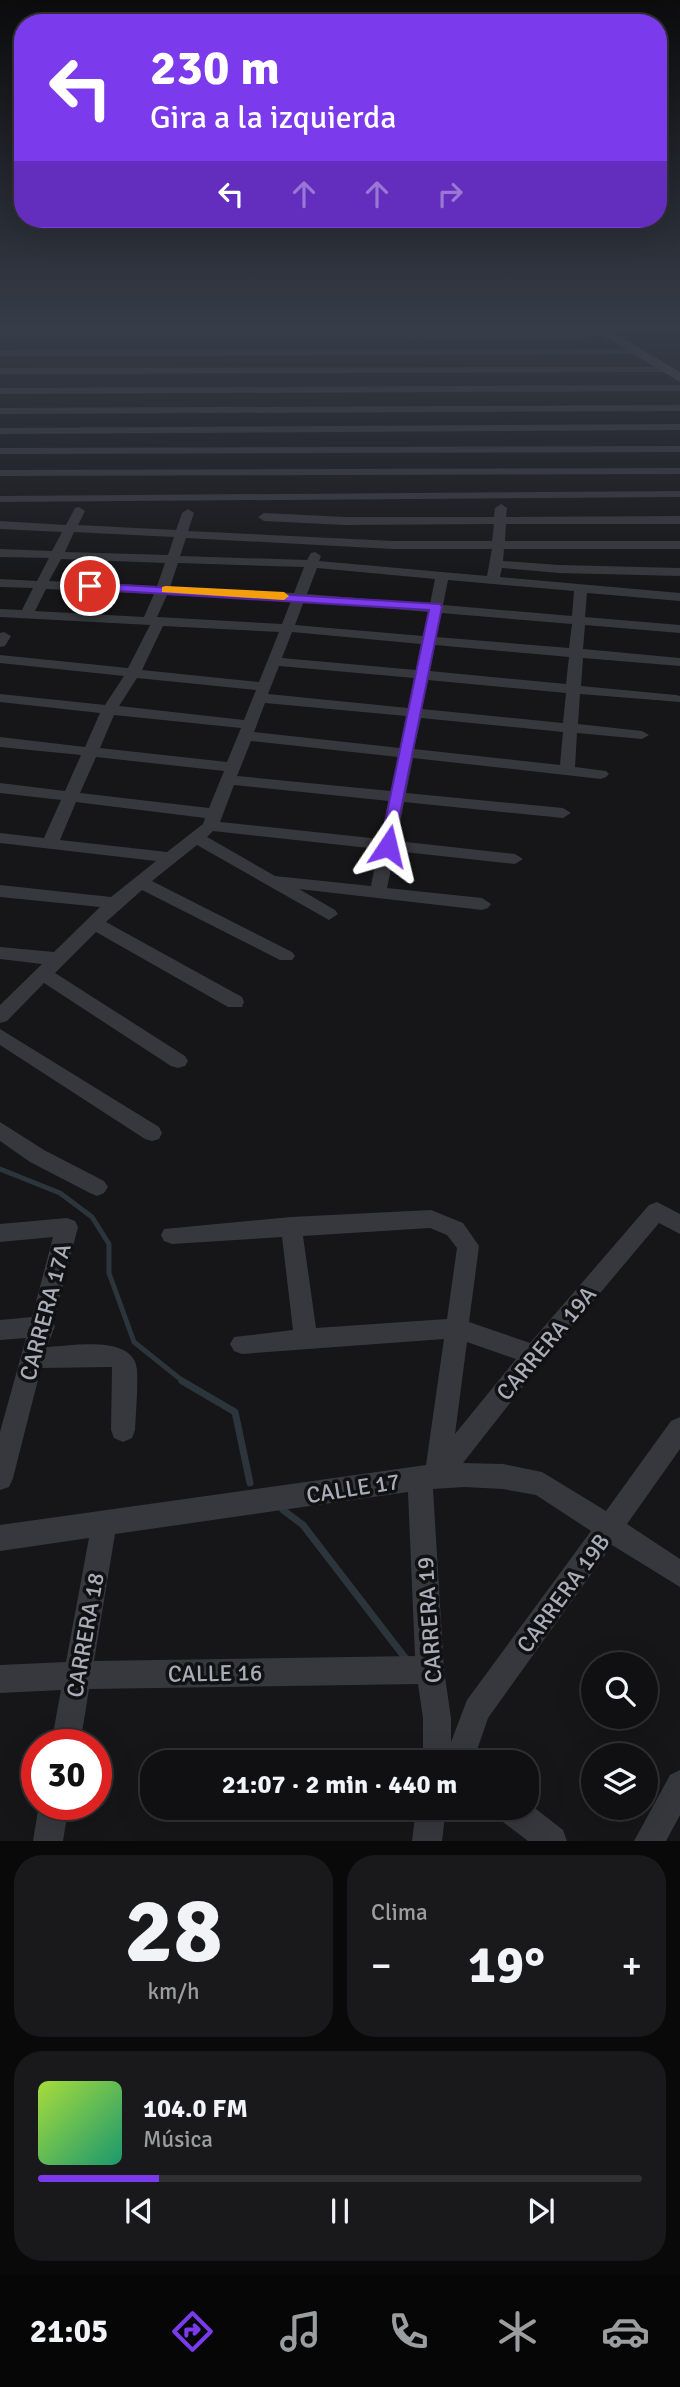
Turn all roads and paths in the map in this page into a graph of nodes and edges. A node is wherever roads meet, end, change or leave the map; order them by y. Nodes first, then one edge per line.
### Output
1 (15, 414) edge
2 (130, 414) edge
3 (260, 414) edge
4 (381, 414) edge
5 (493, 414) edge
6 (600, 414) edge
7 (680, 427) edge
8 (606, 428) junction
9 (380, 429) junction
10 (495, 429) junction
11 (124, 430) junction
12 (256, 430) junction
13 (3, 431) edge
14 (0, 443) edge
15 (380, 449) junction
16 (617, 449) junction
17 (680, 449) edge
18 (116, 450) junction
19 (250, 450) junction
20 (497, 450) junction
21 (0, 451) edge
22 (377, 471) junction
23 (500, 471) junction
24 (627, 471) junction
25 (680, 471) edge
26 (0, 473) edge
27 (108, 473) junction
28 (246, 473) junction
29 (635, 494) junction
30 (680, 494) edge
31 (500, 495) junction
32 (377, 496) junction
33 (246, 497) junction
34 (0, 499) edge
35 (99, 499) junction
36 (79, 511) dead end
37 (188, 513) dead end
38 (264, 517) dead end
39 (502, 520) junction
40 (643, 520) junction
41 (680, 520) edge
42 (345, 521) junction
43 (0, 526) edge
44 (70, 529) junction
45 (183, 533) junction
46 (321, 540) junction
47 (341, 541) junction
48 (650, 545) junction
49 (680, 545) edge
50 (497, 546) junction
51 (0, 553) edge
52 (56, 556) junction
53 (174, 559) junction
54 (312, 564) junction
55 (497, 564) junction
56 (657, 572) junction
57 (680, 572) edge
58 (442, 576) junction
59 (492, 580) junction
60 (0, 583) edge
61 (41, 585) junction
62 (581, 588) junction
63 (163, 589) junction
64 (299, 597) junction
65 (680, 597) edge
66 (436, 607) junction
67 (0, 613) edge
68 (26, 615) junction
69 (578, 620) junction
70 (154, 621) junction
71 (287, 628) junction
72 (680, 629) edge
73 (429, 639) junction
74 (576, 653) junction
75 (0, 659) edge
76 (275, 661) junction
77 (680, 663) edge
78 (134, 673) junction
79 (422, 675) junction
80 (573, 689) junction
81 (263, 692) junction
82 (0, 698) edge
83 (676, 699) dead end
84 (109, 710) junction
85 (415, 714) junction
86 (570, 728) junction
87 (248, 731) junction
88 (642, 734) dead end
89 (0, 742) edge
90 (91, 753) junction
91 (407, 753) junction
92 (567, 770) junction
93 (232, 774) junction
94 (601, 774) dead end
95 (0, 788) edge
96 (70, 795) junction
97 (396, 796) junction
98 (563, 813) dead end
99 (208, 826) junction
100 (0, 838) edge
101 (50, 844) junction
102 (388, 846) junction
103 (171, 858) junction
104 (515, 859) dead end
105 (141, 881) junction
106 (275, 881) junction
107 (0, 891) edge
108 (378, 892) junction
109 (115, 903) junction
110 (482, 904) dead end
111 (329, 914) dead end
112 (95, 923) junction
113 (0, 953) edge
114 (286, 957) dead end
115 (59, 959) junction
116 (43, 974) junction
117 (235, 1002) dead end
118 (0, 1015) edge
119 (0, 1036) edge
120 (178, 1061) dead end
121 (0, 1130) edge
122 (152, 1133) dead end
123 (97, 1187) dead end
124 (680, 1225) edge
125 (291, 1226) junction
126 (0, 1233) edge
127 (172, 1235) dead end
128 (43, 1326) junction
129 (457, 1328) junction
130 (0, 1329) edge
131 (306, 1339) junction
132 (242, 1345) dead end
133 (534, 1355) junction
134 (34, 1358) junction
135 (680, 1429) edge
136 (123, 1430) dead end
137 (7, 1431) edge
138 (429, 1477) junction
139 (0, 1478) edge
140 (104, 1525) junction
141 (611, 1527) junction
142 (0, 1538) edge
143 (680, 1574) edge
144 (430, 1670) junction
145 (77, 1675) junction
146 (0, 1679) edge
147 (68, 1729) edge
148 (445, 1750) edge
149 (453, 1750) edge
150 (680, 1785) edge
151 (51, 1820) edge
152 (430, 1820) edge
153 (525, 1820) edge
154 (48, 1841) edge
155 (427, 1841) edge
156 (552, 1841) edge
157 (649, 1841) edge

1 - 13 street
2 - 11 street
3 - 12 street
4 - 9 street
5 - 10 street
6 - 8 street
7 - 8 street
8 - 10 street
8 - 16 street
9 - 10 street
9 - 12 street
9 - 15 street
10 - 20 street
11 - 12 street
11 - 13 street
11 - 18 street
12 - 19 street
13 - 14 street
15 - 19 street
15 - 20 street
15 - 22 street
16 - 17 street
16 - 20 street
16 - 24 street
18 - 19 street
18 - 21 street
18 - 27 street
19 - 28 street
20 - 23 street
22 - 23 street
22 - 28 street
22 - 32 street
23 - 24 street
23 - 31 street
24 - 25 street
24 - 29 street
26 - 27 street
27 - 28 street
27 - 35 street
28 - 33 street
29 - 30 street
29 - 31 street
29 - 40 street
31 - 32 street
31 - 39 street
32 - 33 street
33 - 35 street
34 - 35 street
36 - 44 street
37 - 45 street
38 - 42 street
39 - 40 street
39 - 42 street
39 - 50 street
40 - 41 street
40 - 48 street
42 - 47 street
43 - 44 street
44 - 45 street
44 - 52 street
45 - 46 street
45 - 53 street
46 - 47 street
46 - 54 street
47 - 50 street
48 - 49 street
48 - 50 street
48 - 56 street
50 - 55 street
51 - 52 street
52 - 53 street
52 - 61 street
53 - 54 street
53 - 63 street
54 - 58 street
54 - 64 street
55 - 56 street
55 - 59 street
56 - 57 street
58 - 59 street
58 - 66 street
59 - 62 street
60 - 61 street
61 - 63 street
61 - 68 street
62 - 65 street
62 - 69 street
63 - 64 street
63 - 70 street
64 - 66 street
64 - 71 street
66 - 69 street
66 - 73 street
67 - 68 street
68 - 70 street
69 - 72 street
69 - 74 street
70 - 71 street
70 - 78 street
71 - 73 street
71 - 76 street
73 - 74 street
73 - 79 street
74 - 77 street
74 - 80 street
75 - 78 street
76 - 79 street
76 - 81 street
78 - 81 street
78 - 84 street
79 - 80 street
79 - 85 street
80 - 83 street
80 - 86 street
81 - 85 street
81 - 87 street
82 - 84 street
84 - 87 street
84 - 90 street
85 - 86 street
85 - 91 street
86 - 88 street
86 - 92 street
87 - 91 street
87 - 93 street
89 - 90 street
90 - 93 street
90 - 96 street
91 - 92 street
91 - 97 street
92 - 94 street
93 - 97 street
93 - 99 street
95 - 96 street
96 - 99 street
96 - 101 street
97 - 98 street
97 - 102 street
99 - 102 street
99 - 103 street
99 - 106 street
100 - 101 street
101 - 103 street
102 - 104 street
102 - 108 street
103 - 105 street
105 - 109 street
105 - 114 street
106 - 108 street
106 - 111 street
107 - 109 street
108 - 110 street
109 - 112 street
112 - 115 street
112 - 117 street
113 - 115 street
115 - 116 street
116 - 118 street
116 - 120 street
119 - 122 street
121 - 123 street
124 - 133 street, CARRERA 19A
125 - 127 street
125 - 129 street, CARRERA 19
125 - 131 street
126 - 128 street, CARRERA 17A
128 - 130 street
128 - 134 street, CARRERA 17A
129 - 131 street
129 - 133 street
129 - 138 street, CARRERA 19
131 - 132 street
133 - 138 street, CARRERA 19A
134 - 136 street
134 - 137 street, CARRERA 17A
135 - 141 street, CARRERA 19B
137 - 139 street, CARRERA 17A
138 - 140 street, CALLE 17
138 - 141 street, CALLE 17
138 - 144 street, CARRERA 19
140 - 142 street, CALLE 17
140 - 145 street, CARRERA 18
141 - 143 street, CALLE 17
141 - 149 street, CARRERA 19B
144 - 145 street, CALLE 16
144 - 148 street, CARRERA 19
145 - 146 street, CALLE 16
145 - 147 street, CARRERA 18
150 - 157 street
151 - 154 street
152 - 155 street
153 - 156 street

